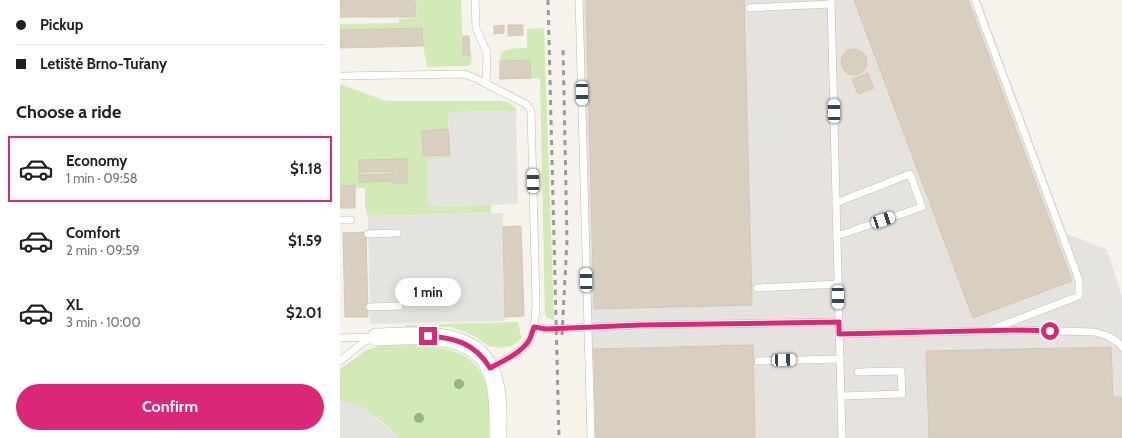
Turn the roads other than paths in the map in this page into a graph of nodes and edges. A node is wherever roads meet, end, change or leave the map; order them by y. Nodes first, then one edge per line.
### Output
1 (475, 0) edge
2 (579, 0) edge
3 (975, 0) edge
4 (831, 2) edge
5 (749, 8) dead end
6 (340, 76) edge
7 (486, 84) junction
8 (836, 203) junction
9 (340, 220) edge
10 (351, 220) dead end
11 (397, 233) dead end
12 (368, 234) dead end
13 (836, 236) junction
14 (838, 284) junction
15 (757, 288) dead end
16 (399, 306) dead end
17 (370, 307) dead end
18 (839, 322) junction
19 (534, 327) junction
20 (588, 327) junction
21 (987, 331) junction
22 (839, 334) junction
23 (376, 337) junction
24 (340, 338) edge
25 (1122, 348) edge
26 (840, 359) junction
27 (340, 361) edge
28 (758, 361) dead end
29 (490, 368) junction
30 (858, 372) dead end
31 (841, 396) junction
32 (498, 438) edge
33 (591, 438) edge
34 (842, 438) edge

1 - 7 lane
2 - 20 lane
3 - 21 lane
4 - 5 lane
4 - 8 lane
6 - 7 lane
7 - 19 lane
8 - 13 lane
8 - 13 lane
9 - 10 lane
11 - 12 lane
13 - 14 lane
14 - 15 lane
14 - 18 lane
16 - 17 lane
18 - 20 lane
18 - 22 lane
19 - 20 lane
19 - 29 lane
20 - 33 lane
21 - 22 lane
21 - 25 lane
22 - 26 lane
23 - 24 lane
23 - 27 lane
23 - 29 street
26 - 28 lane
26 - 31 lane
29 - 32 street
30 - 31 lane
31 - 34 lane

